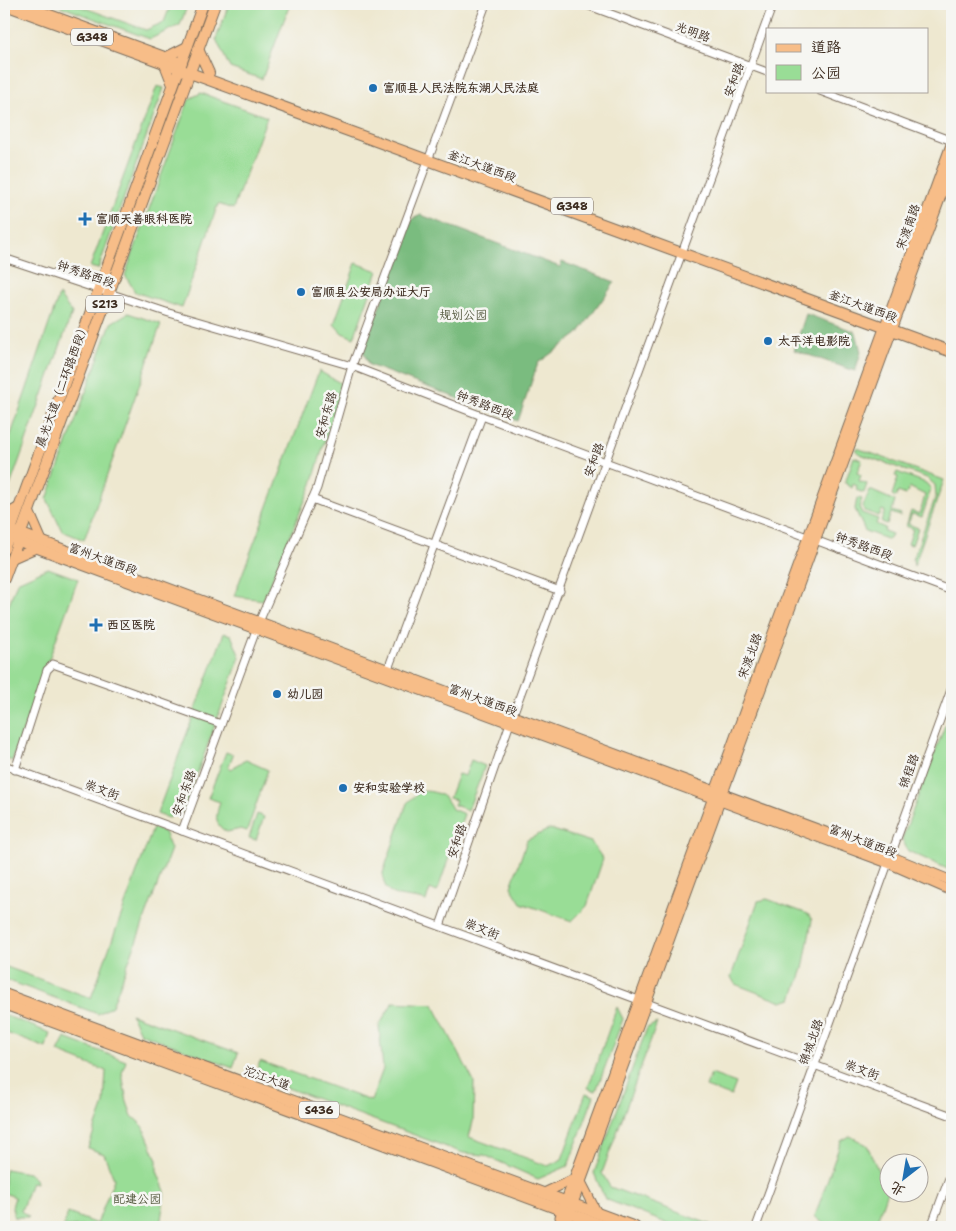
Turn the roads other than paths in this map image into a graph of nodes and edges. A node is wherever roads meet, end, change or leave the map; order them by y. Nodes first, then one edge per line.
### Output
1 (21, 4) edge
2 (203, 4) edge
3 (215, 4) edge
4 (486, 4) edge
5 (584, 4) edge
6 (773, 4) edge
7 (4, 5) edge
8 (188, 46) junction
9 (198, 50) junction
10 (165, 60) junction
11 (180, 66) junction
12 (751, 66) junction
13 (191, 70) junction
14 (766, 72) edge
15 (208, 76) junction
16 (173, 86) junction
17 (183, 91) junction
18 (823, 92) edge
19 (952, 141) edge
20 (430, 157) junction
21 (952, 166) edge
22 (683, 250) junction
23 (4, 258) edge
24 (104, 292) junction
25 (889, 326) junction
26 (952, 346) edge
27 (952, 352) edge
28 (352, 366) junction
29 (482, 416) junction
30 (605, 462) junction
31 (312, 500) junction
32 (24, 509) junction
33 (4, 516) edge
34 (11, 534) edge
35 (811, 539) junction
36 (39, 544) junction
37 (434, 544) junction
38 (4, 549) edge
39 (11, 559) junction
40 (4, 579) edge
41 (560, 591) junction
42 (952, 591) edge
43 (257, 625) junction
44 (388, 669) junction
45 (952, 687) edge
46 (511, 720) junction
47 (221, 724) junction
48 (4, 765) edge
49 (15, 770) junction
50 (717, 796) junction
51 (182, 831) junction
52 (889, 860) junction
53 (952, 881) edge
54 (952, 891) edge
55 (440, 926) junction
56 (4, 994) edge
57 (642, 1001) junction
58 (4, 1004) edge
59 (815, 1065) junction
60 (952, 1116) edge
61 (952, 1170) edge
62 (578, 1180) junction
63 (544, 1194) junction
64 (566, 1211) junction
65 (597, 1213) junction
66 (607, 1227) edge
67 (635, 1227) edge
68 (756, 1227) edge
69 (932, 1227) edge

1 - 10 main road, 釜江大道西段 / G348
2 - 8 highway, 晨光大道（二环路西段） / S213
3 - 9 highway, 晨光大道（二环路西段） / S213
4 - 20 street, 安和东路
5 - 12 street, 光明路
6 - 12 street, 安和路
7 - 10 main road, 釜江大道西段 / G348
8 - 10 main road
8 - 11 highway, 晨光大道（二环路西段） / S213
9 - 13 highway, 晨光大道（二环路西段） / S213
9 - 15 highway
10 - 11 main road, 釜江大道西段 / G348
10 - 16 main road
11 - 13 highway, 釜江大道西段 / G348
11 - 16 highway, 晨光大道（二环路西段） / S213
12 - 14 street, 光明路
12 - 22 street, 安和路
13 - 15 highway, 釜江大道西段 / G348
13 - 17 highway, 晨光大道（二环路西段） / S213
15 - 17 highway
15 - 20 highway, 釜江大道西段 / G348
16 - 24 highway, 晨光大道（二环路西段） / S213
17 - 24 highway, 晨光大道（二环路西段） / S213
18 - 19 street
19 - 25 main road, 宋渡南路
20 - 22 highway, 釜江大道西段 / G348
20 - 28 street, 安和东路
21 - 25 main road, 宋渡南路
22 - 25 highway, 釜江大道西段 / G348
22 - 30 street, 安和路
23 - 24 street, 钟秀路西段
24 - 28 street, 钟秀路西段
24 - 32 highway, 晨光大道（二环路西段） / S213
25 - 26 highway, 釜江大道西段 / G348
25 - 27 highway, 釜江大道西段 / G348
25 - 35 main road, 宋渡北路
28 - 29 street, 钟秀路西段
28 - 31 street, 安和东路
29 - 30 street, 钟秀路西段
29 - 37 street
30 - 35 street, 钟秀路西段
30 - 41 street, 安和路
31 - 37 street
31 - 43 street, 安和东路
32 - 33 main road
32 - 34 highway, 晨光大道（二环路西段） / S213
32 - 36 main road
34 - 36 main road, 富州大道西段
34 - 38 highway, 晨光大道（二环路西段）
34 - 39 highway, 晨光大道（二环路西段）
35 - 42 street, 钟秀路西段
35 - 50 main road, 宋渡北路
36 - 39 main road
36 - 43 main road, 富州大道西段
37 - 41 street
37 - 44 street
39 - 40 highway, 晨光大道（二环路西段）
41 - 46 street, 安和路
43 - 44 main road, 富州大道西段
43 - 46 main road, 富州大道西段
43 - 47 street, 安和东路
44 - 46 main road, 富州大道西段
45 - 52 street, 锦程路
46 - 50 main road, 富州大道西段
46 - 55 street, 安和路
47 - 49 street
47 - 51 street, 安和东路
48 - 49 street, 崇文街
49 - 51 street, 崇文街
50 - 52 main road, 富州大道西段
50 - 57 main road, 宋渡北路
51 - 55 street, 崇文街
52 - 53 main road, 富州大道西段
52 - 54 main road, 富州大道西段
52 - 59 street, 锦城北路
55 - 57 street, 崇文街
56 - 63 highway, 沱江大道 / S436
57 - 59 street, 崇文街
57 - 62 main road, 宋渡北路
58 - 64 highway, 沱江大道 / S436
59 - 60 street, 崇文街
59 - 68 street, 锦城北路
61 - 69 street
62 - 63 main road
62 - 64 main road, 宋渡北路
62 - 65 main road
63 - 64 highway, 沱江大道 / S436
64 - 65 highway, 沱江大道 / S436
64 - 66 highway, 沱江大道 / S436
65 - 67 highway, 沱江大道 / S436

